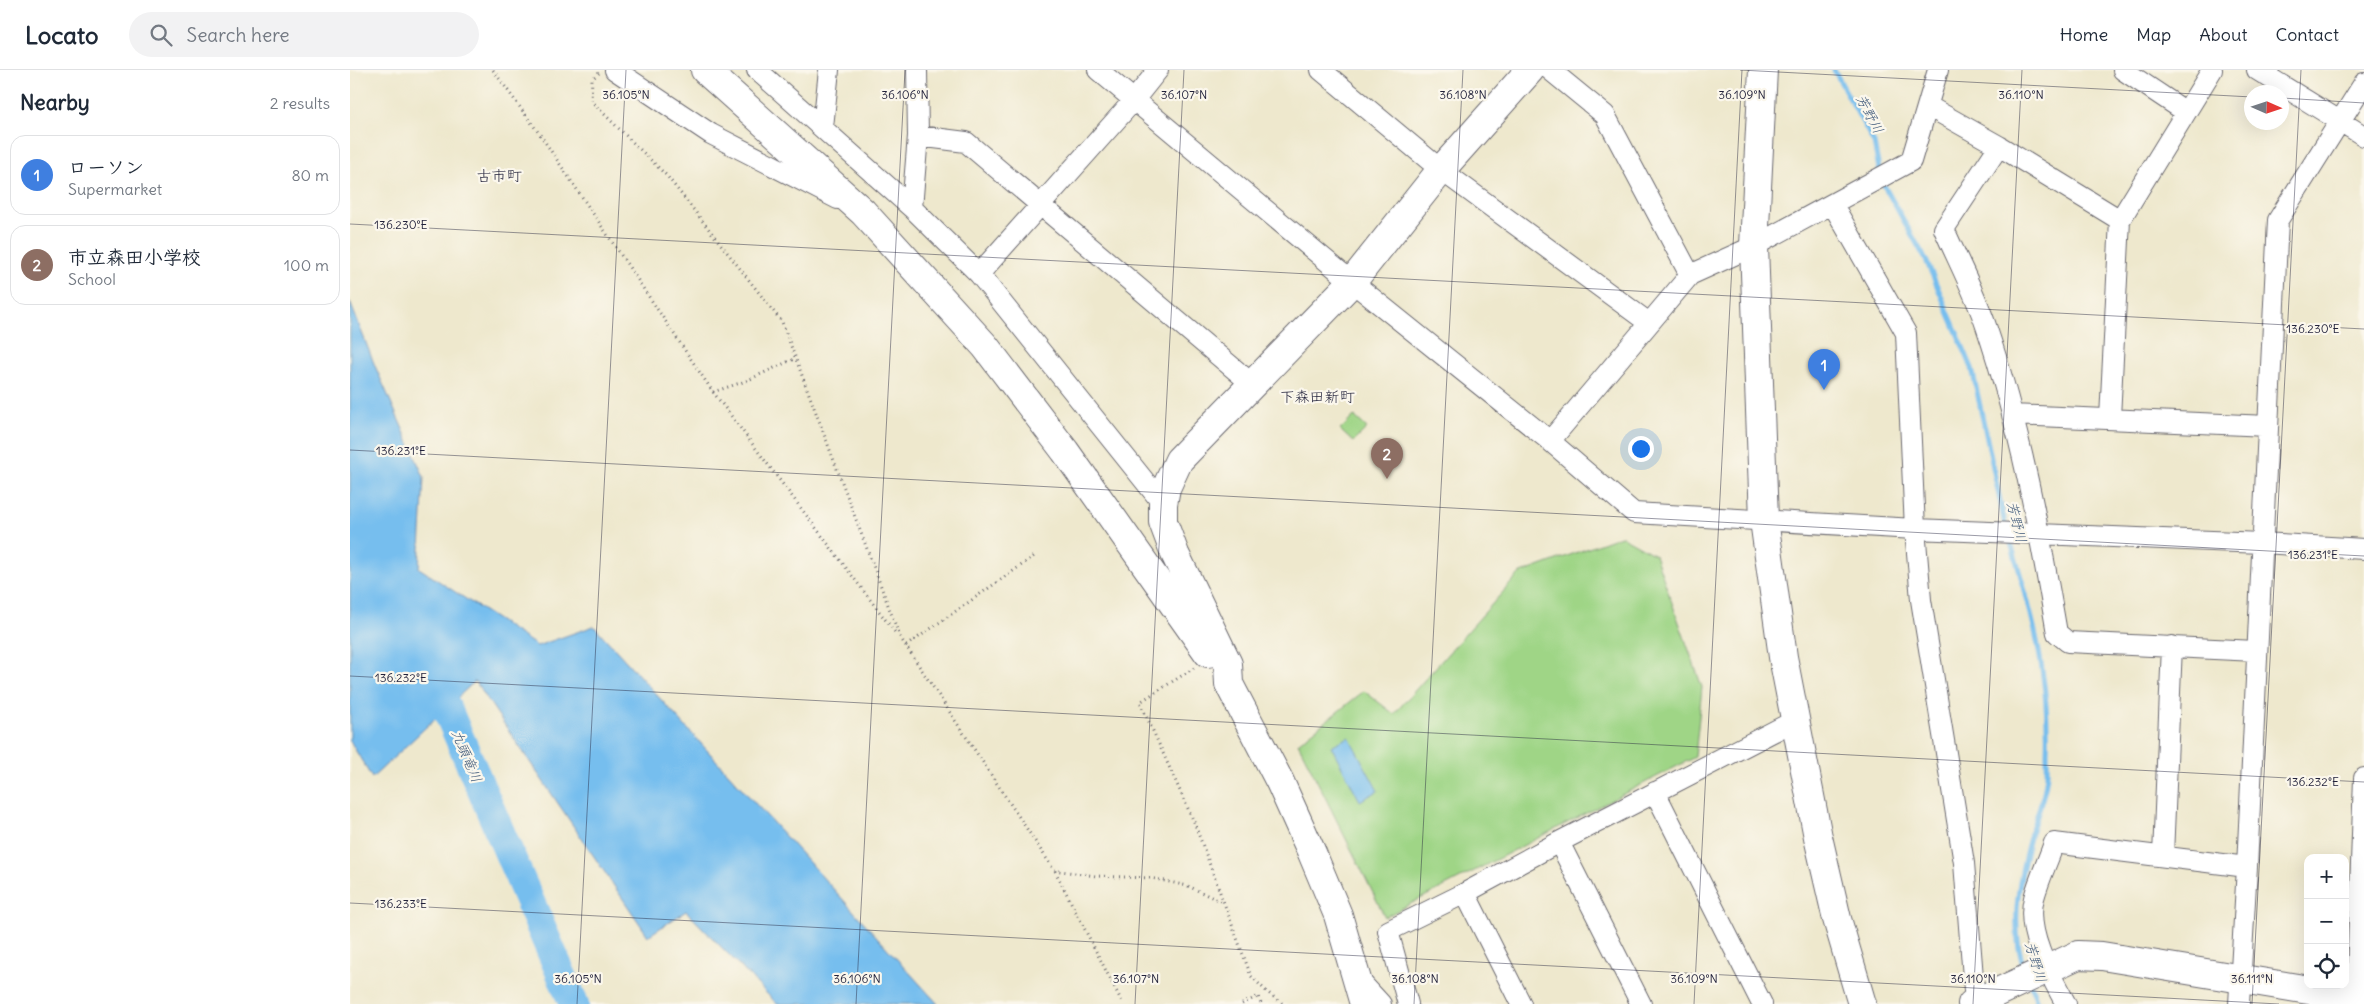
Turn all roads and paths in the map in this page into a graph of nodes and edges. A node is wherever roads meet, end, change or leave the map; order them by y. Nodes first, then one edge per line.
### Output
1 (493, 70) edge
2 (603, 70) edge
3 (615, 70) edge
4 (705, 70) edge
5 (757, 70) edge
6 (829, 70) edge
7 (917, 70) edge
8 (1098, 70) edge
9 (1158, 70) edge
10 (1321, 70) edge
11 (1530, 70) edge
12 (1550, 70) edge
13 (1763, 70) edge
14 (1938, 70) edge
15 (2123, 70) edge
16 (2212, 70) edge
17 (2257, 70) edge
18 (2364, 83) edge
19 (1134, 100) junction
20 (1928, 106) junction
21 (2186, 112) junction
22 (2340, 121) junction
23 (823, 127) junction
24 (918, 136) junction
25 (2364, 136) edge
26 (1999, 146) junction
27 (1441, 170) junction
28 (1832, 205) junction
29 (1040, 206) junction
30 (912, 208) junction
31 (863, 212) junction
32 (2120, 220) junction
33 (1754, 246) junction
34 (980, 274) junction
35 (1690, 275) junction
36 (1352, 282) junction
37 (1648, 323) junction
38 (796, 358) junction
39 (1252, 384) junction
40 (713, 392) junction
41 (2012, 415) junction
42 (2110, 418) junction
43 (2268, 426) junction
44 (1550, 441) junction
45 (1163, 504) junction
46 (1764, 520) junction
47 (1915, 529) junction
48 (2040, 533) junction
49 (2262, 543) junction
50 (2364, 549) edge
51 (1036, 555) dead end
52 (906, 646) junction
53 (2172, 646) junction
54 (2256, 651) junction
55 (1210, 657) junction
56 (1229, 684) junction
57 (1794, 721) junction
58 (2364, 778) edge
59 (1655, 792) junction
60 (1560, 842) junction
61 (2163, 855) junction
62 (2247, 867) junction
63 (1054, 870) junction
64 (1465, 892) junction
65 (1224, 903) junction
66 (2043, 973) junction
67 (1356, 976) junction
68 (2240, 992) edge
69 (1981, 1000) edge
70 (2359, 1000) edge
71 (1123, 1004) edge
72 (1242, 1004) edge
73 (1261, 1004) edge
74 (1283, 1004) edge
75 (1364, 1004) edge
76 (1381, 1004) edge
77 (1408, 1004) edge
78 (1521, 1004) edge
79 (1641, 1004) edge
80 (1762, 1004) edge
81 (1862, 1004) edge
82 (2066, 1004) edge

1 - 40 path
2 - 38 path
3 - 31 street
4 - 31 street
5 - 23 street
6 - 23 street
7 - 24 street
8 - 19 street
9 - 19 street
10 - 27 street
11 - 27 street
12 - 35 street
13 - 33 street
14 - 20 street
15 - 21 street
16 - 21 street
17 - 22 street
18 - 22 street
19 - 29 street
19 - 36 street
20 - 26 street
20 - 28 street
21 - 32 street
22 - 25 street
22 - 43 street
23 - 30 street
24 - 29 street
24 - 30 street
26 - 32 street
26 - 41 street
27 - 36 street
27 - 37 street
28 - 33 street
28 - 47 street
29 - 34 street
29 - 39 street
30 - 34 street
31 - 55 street
32 - 42 street
33 - 35 street
33 - 46 street
34 - 45 street
35 - 37 street
36 - 39 street
36 - 44 street
37 - 44 street
38 - 40 path
38 - 52 path
39 - 45 street
40 - 52 path
41 - 42 street
41 - 48 street
42 - 43 street
43 - 49 street
44 - 46 street
45 - 56 street
46 - 47 street
46 - 57 street
47 - 48 street
47 - 69 street
48 - 49 street
48 - 53 street
49 - 50 street
49 - 54 street
51 - 52 path
52 - 63 path
53 - 54 street
53 - 61 street
54 - 62 street
55 - 56 street
55 - 65 path
56 - 67 street
57 - 59 street
57 - 81 street
58 - 70 street
59 - 60 street
59 - 80 street
60 - 64 street
60 - 79 street
61 - 62 street
61 - 66 street
62 - 68 street
63 - 65 path
63 - 71 path
64 - 77 street
64 - 78 street
65 - 74 path
66 - 68 street
66 - 69 street
66 - 82 street
67 - 75 street
67 - 76 street
68 - 70 street
72 - 73 path

